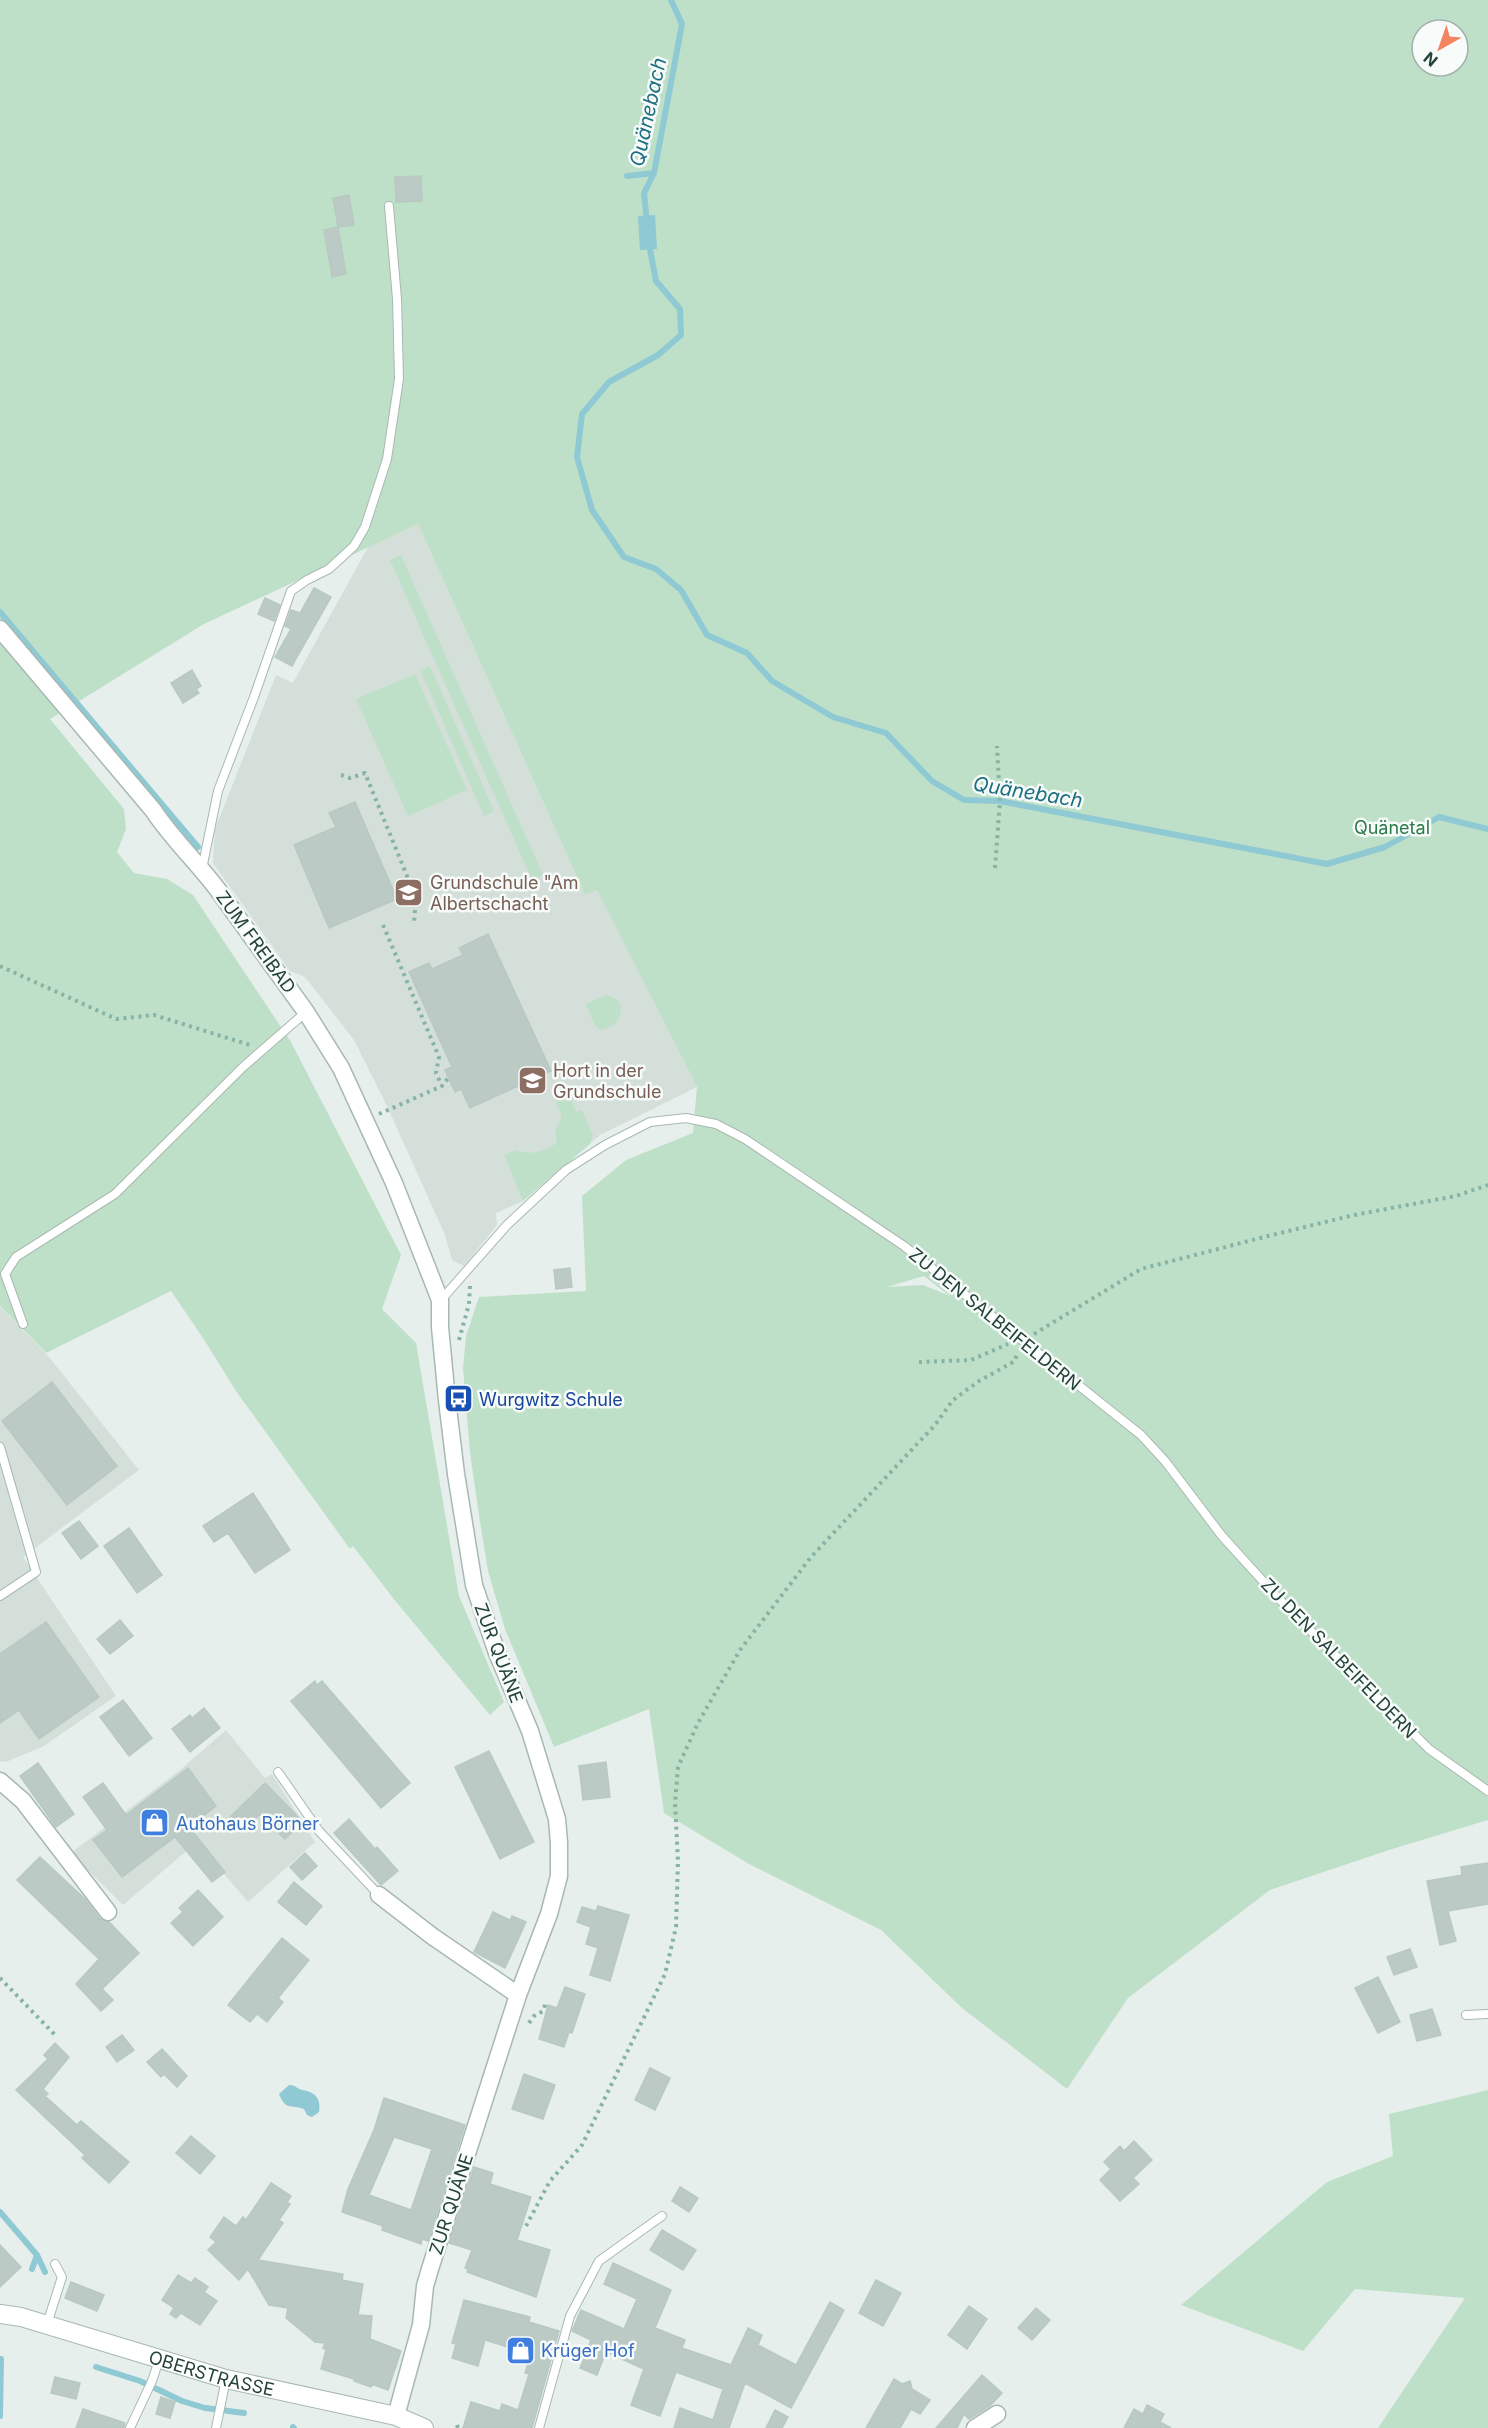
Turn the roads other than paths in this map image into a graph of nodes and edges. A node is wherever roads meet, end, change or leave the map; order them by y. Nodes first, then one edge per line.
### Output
1 (389, 206) dead end
2 (0, 629) edge
3 (202, 869) junction
4 (306, 1012) junction
5 (440, 1300) junction
6 (23, 1324) dead end
7 (0, 1447) edge
8 (0, 1596) edge
9 (278, 1772) dead end
10 (0, 1781) edge
11 (1488, 1791) edge
12 (379, 1895) joint
13 (108, 1912) dead end
14 (518, 1995) junction
15 (1488, 2014) edge
16 (1466, 2015) dead end
17 (662, 2216) dead end
18 (55, 2264) dead end
19 (0, 2314) edge
20 (47, 2325) junction
21 (159, 2360) junction
22 (226, 2379) junction
23 (997, 2414) dead end
24 (396, 2416) junction
25 (130, 2428) edge
26 (216, 2428) edge
27 (424, 2428) edge
28 (539, 2428) edge
29 (975, 2428) edge

1 - 3 lane
2 - 3 street, ZUM FREIBAD
3 - 4 street, ZUM FREIBAD
4 - 5 street, ZUM FREIBAD
4 - 6 lane
5 - 11 lane, ZU DEN SALBEIFELDERN
5 - 14 street, ZUR QUÄNE
7 - 8 lane
9 - 12 lane
10 - 13 street
12 - 14 street
14 - 24 street, ZUR QUÄNE
15 - 16 lane
17 - 28 lane
18 - 20 lane
19 - 20 street, OBERSTRASSE
20 - 21 street, OBERSTRASSE
21 - 22 street, OBERSTRASSE
21 - 25 lane
22 - 24 street, OBERSTRASSE
22 - 26 lane
23 - 29 street
24 - 27 street, OBERSTRASSE

